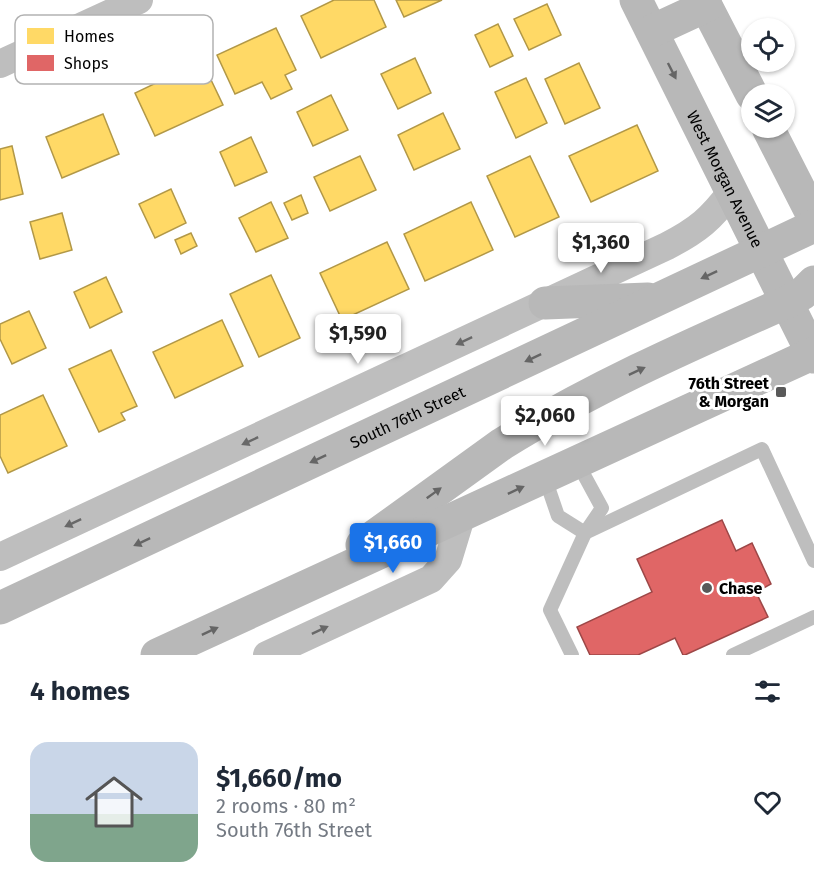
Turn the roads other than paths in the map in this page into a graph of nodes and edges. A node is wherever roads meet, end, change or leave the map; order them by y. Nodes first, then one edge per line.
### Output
1 (139, 0) edge
2 (636, 0) edge
3 (705, 3) edge
4 (106, 15) edge
5 (652, 31) junction
6 (15, 57) edge
7 (0, 64) edge
8 (746, 84) edge
9 (773, 138) edge
10 (732, 191) junction
11 (814, 218) edge
12 (814, 226) edge
13 (762, 250) junction
14 (814, 282) edge
15 (659, 299) junction
16 (545, 303) junction
17 (801, 308) edge
18 (814, 354) edge
19 (577, 462) junction
20 (544, 477) junction
21 (462, 514) junction
22 (585, 533) junction
23 (0, 557) edge
24 (814, 561) edge
25 (302, 588) junction
26 (0, 608) edge
27 (814, 617) edge
28 (157, 655) edge
29 (267, 655) edge
30 (572, 655) edge
31 (733, 655) edge

1 - 4 street
2 - 5 main road, West Morgan Avenue
3 - 5 main road
3 - 8 main road
5 -> 10 main road, West Morgan Avenue
6 - 7 street
9 - 11 main road
10 - 13 main road, West Morgan Avenue
10 - 16 street
12 - 13 main road, South 76th Street
13 -> 15 main road, South 76th Street
13 - 17 main road, West Morgan Avenue
14 - 17 main road
15 - 16 main road
15 -> 26 main road, South 76th Street
16 -> 23 street
17 - 18 main road, West Morgan Avenue
25 -> 17 main road
18 - 19 main road
19 - 20 main road
19 - 22 lane
21 -> 20 main road
20 - 22 lane
21 - 25 main road
29 -> 21 street
22 - 24 lane
22 - 30 lane
28 -> 25 main road
27 - 31 lane

